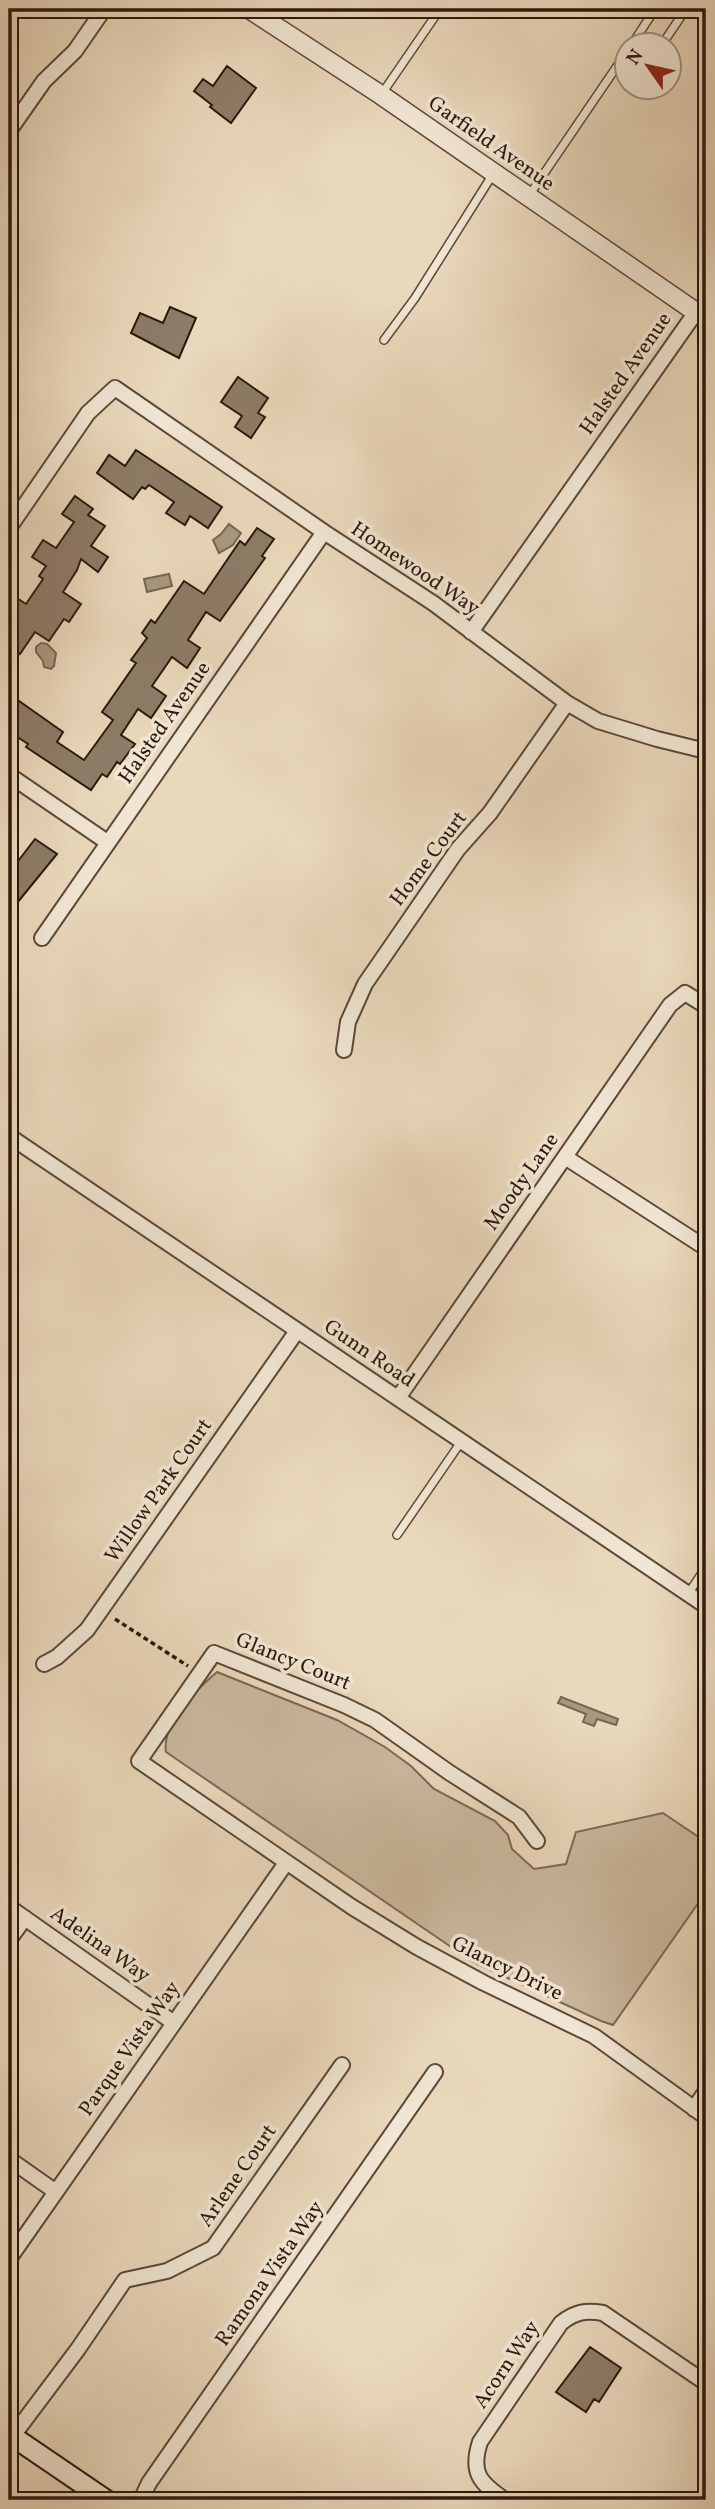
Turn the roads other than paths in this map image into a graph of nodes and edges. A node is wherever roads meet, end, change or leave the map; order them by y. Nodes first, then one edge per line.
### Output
1 (104, 9) edge
2 (249, 9) edge
3 (440, 9) edge
4 (655, 9) edge
5 (686, 9) edge
6 (640, 32) edge
7 (670, 32) edge
8 (614, 70) edge
9 (381, 95) junction
10 (9, 131) edge
11 (493, 173) junction
12 (528, 197) junction
13 (701, 315) edge
14 (384, 340) dead end
15 (9, 528) edge
16 (324, 532) junction
17 (471, 632) junction
18 (566, 703) junction
19 (706, 751) edge
20 (9, 775) edge
21 (107, 842) junction
22 (42, 938) dead end
23 (706, 1006) edge
24 (344, 1050) dead end
25 (9, 1136) edge
26 (565, 1157) junction
27 (706, 1248) edge
28 (297, 1331) junction
29 (398, 1398) junction
30 (461, 1441) junction
31 (397, 1535) dead end
32 (706, 1567) edge
33 (688, 1594) junction
34 (706, 1606) edge
35 (44, 1664) dead end
36 (537, 1841) dead end
37 (286, 1863) junction
38 (9, 1907) edge
39 (24, 1918) junction
40 (9, 1940) edge
41 (174, 2023) junction
42 (342, 2064) dead end
43 (435, 2073) dead end
44 (706, 2091) edge
45 (700, 2113) edge
46 (9, 2159) edge
47 (56, 2192) junction
48 (9, 2259) edge
49 (706, 2383) edge
50 (10, 2435) edge
51 (106, 2500) edge
52 (141, 2500) edge
53 (505, 2500) edge

1 - 10 street
2 - 9 street, Garfield Avenue
3 - 9 lane
4 - 6 lane
5 - 7 lane
8 - 12 lane
9 - 11 street, Garfield Avenue
11 - 12 street, Garfield Avenue
11 - 14 lane
12 - 13 street, Garfield Avenue
13 - 17 street, Halsted Avenue
15 - 16 street, Homewood Way
16 - 17 street, Homewood Way
16 - 21 street, Halsted Avenue
17 - 18 street, Homewood Way
18 - 19 street, Homewood Way
18 - 24 street, Home Court
20 - 21 street
21 - 22 street, Halsted Avenue
23 - 26 street, Moody Lane
25 - 28 street, Gunn Road
26 - 27 street
26 - 29 street, Moody Lane
28 - 29 street, Gunn Road
28 - 35 street, Willow Park Court
29 - 30 street, Gunn Road
30 - 31 lane
30 - 33 street, Gunn Road
32 - 33 lane
33 - 34 street, Gunn Road
36 - 37 street, Glancy Court
37 - 41 street, Parque Vista Way
37 - 45 street, Glancy Drive
38 - 39 street
39 - 40 street, Adelina Way
39 - 41 street, Adelina Way
41 - 47 street, Parque Vista Way
42 - 50 street, Arlene Court
43 - 52 street, Ramona Vista Way
44 - 45 street
46 - 47 street
47 - 48 street, Parque Vista Way
49 - 53 street, Acorn Way
50 - 51 main road

